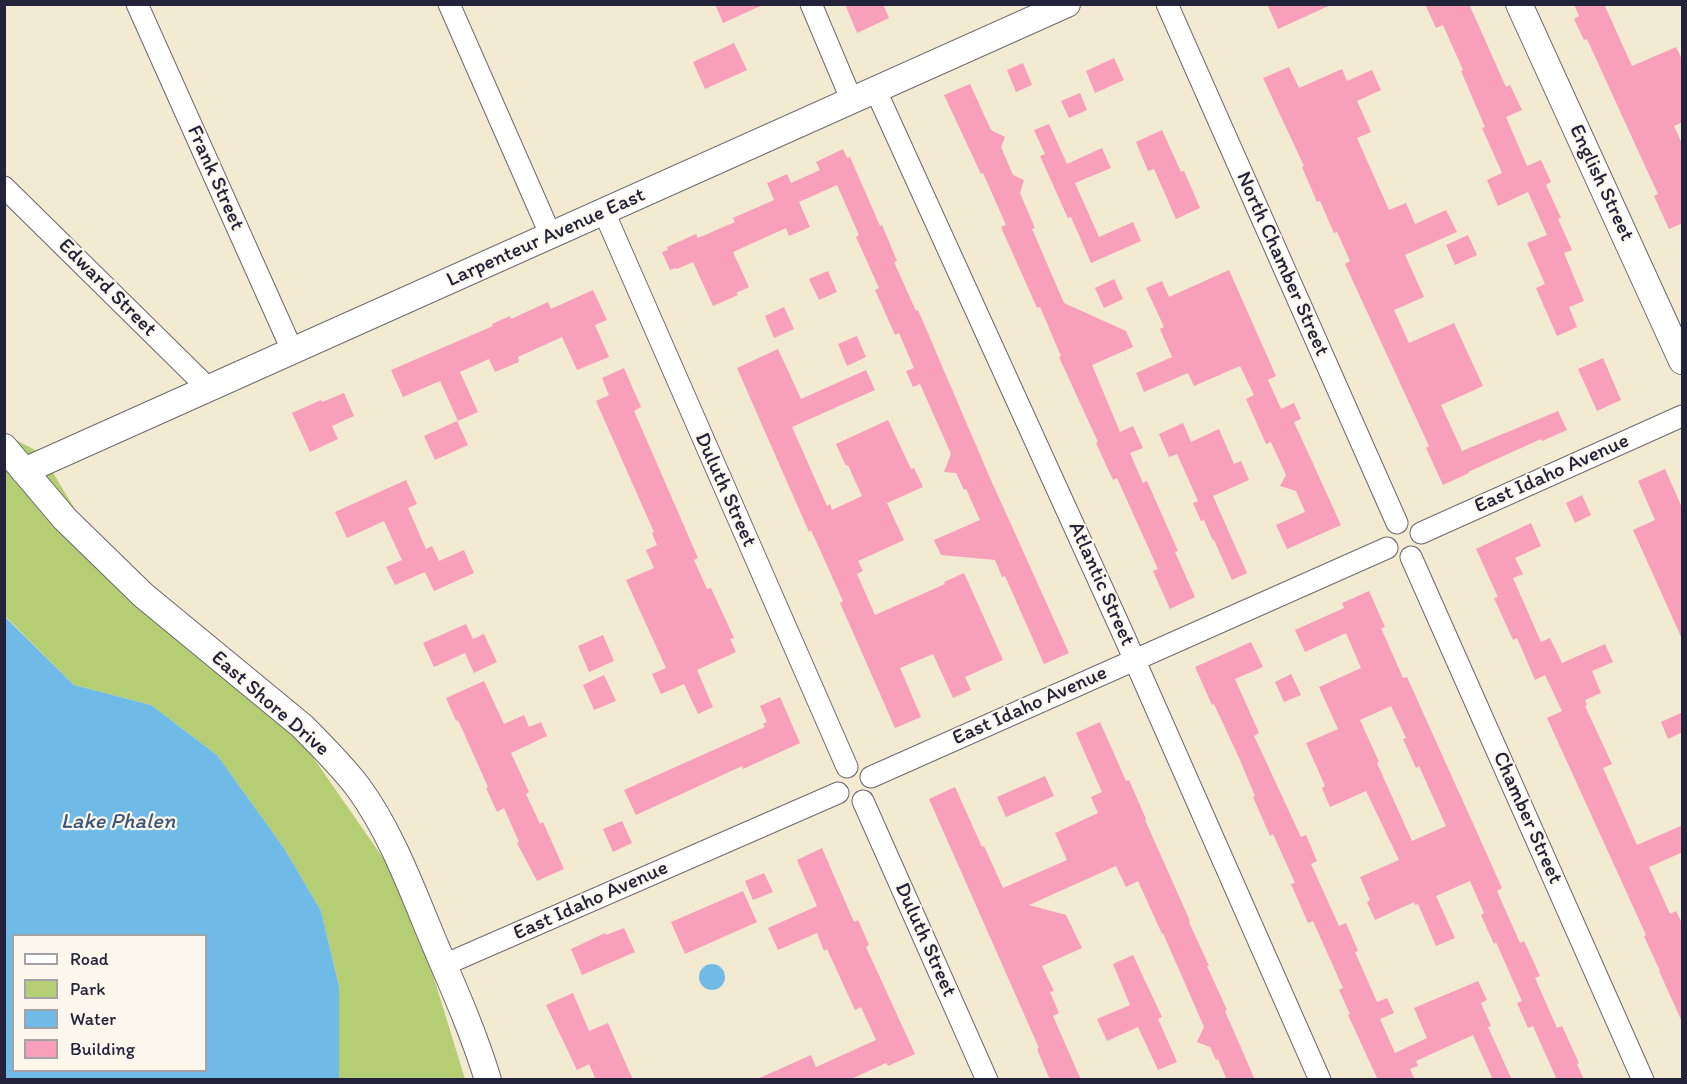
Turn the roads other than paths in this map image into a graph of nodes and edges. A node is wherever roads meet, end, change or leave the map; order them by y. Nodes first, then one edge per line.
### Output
1 (137, 4) edge
2 (448, 4) edge
3 (811, 4) edge
4 (1067, 4) edge
5 (1167, 4) edge
6 (1519, 4) edge
7 (876, 91) junction
8 (852, 101) junction
9 (4, 187) edge
10 (604, 212) junction
11 (551, 236) junction
12 (292, 352) junction
13 (1683, 361) edge
14 (209, 389) junction
15 (1683, 416) edge
16 (4, 447) edge
17 (24, 471) junction
18 (1397, 523) junction
19 (1421, 533) junction
20 (1387, 548) junction
21 (1412, 557) junction
22 (1135, 659) junction
23 (847, 767) junction
24 (871, 777) junction
25 (838, 793) junction
26 (863, 801) junction
27 (444, 965) junction
28 (982, 1078) edge
29 (488, 1080) edge
30 (1320, 1080) edge
31 (1643, 1080) edge

1 - 12 street, Frank Street
2 - 11 street
3 - 8 street
4 - 7 street, Larpenteur Avenue East
5 - 18 street, North Chamber Street
6 - 13 street, English Street
7 - 8 street, Larpenteur Avenue East
7 - 22 street, Atlantic Street
8 - 10 street, Larpenteur Avenue East
9 - 14 street, Edward Street
10 - 11 street, Larpenteur Avenue East
10 - 23 street, Duluth Street
11 - 12 street, Larpenteur Avenue East
12 - 14 street, Larpenteur Avenue East
14 - 17 street, Larpenteur Avenue East
15 - 19 street, East Idaho Avenue
16 - 17 street, East Shore Drive
17 - 27 street, East Shore Drive
18 - 19 street
18 - 20 street
19 - 21 street
20 - 21 street
20 - 22 street, East Idaho Avenue
21 - 31 street, Chamber Street
22 - 24 street, East Idaho Avenue
22 - 30 street, Atlantic Street
23 - 24 street
23 - 25 street
24 - 26 street
25 - 26 street
25 - 27 street, East Idaho Avenue
26 - 28 street, Duluth Street
27 - 29 street, East Shore Drive

